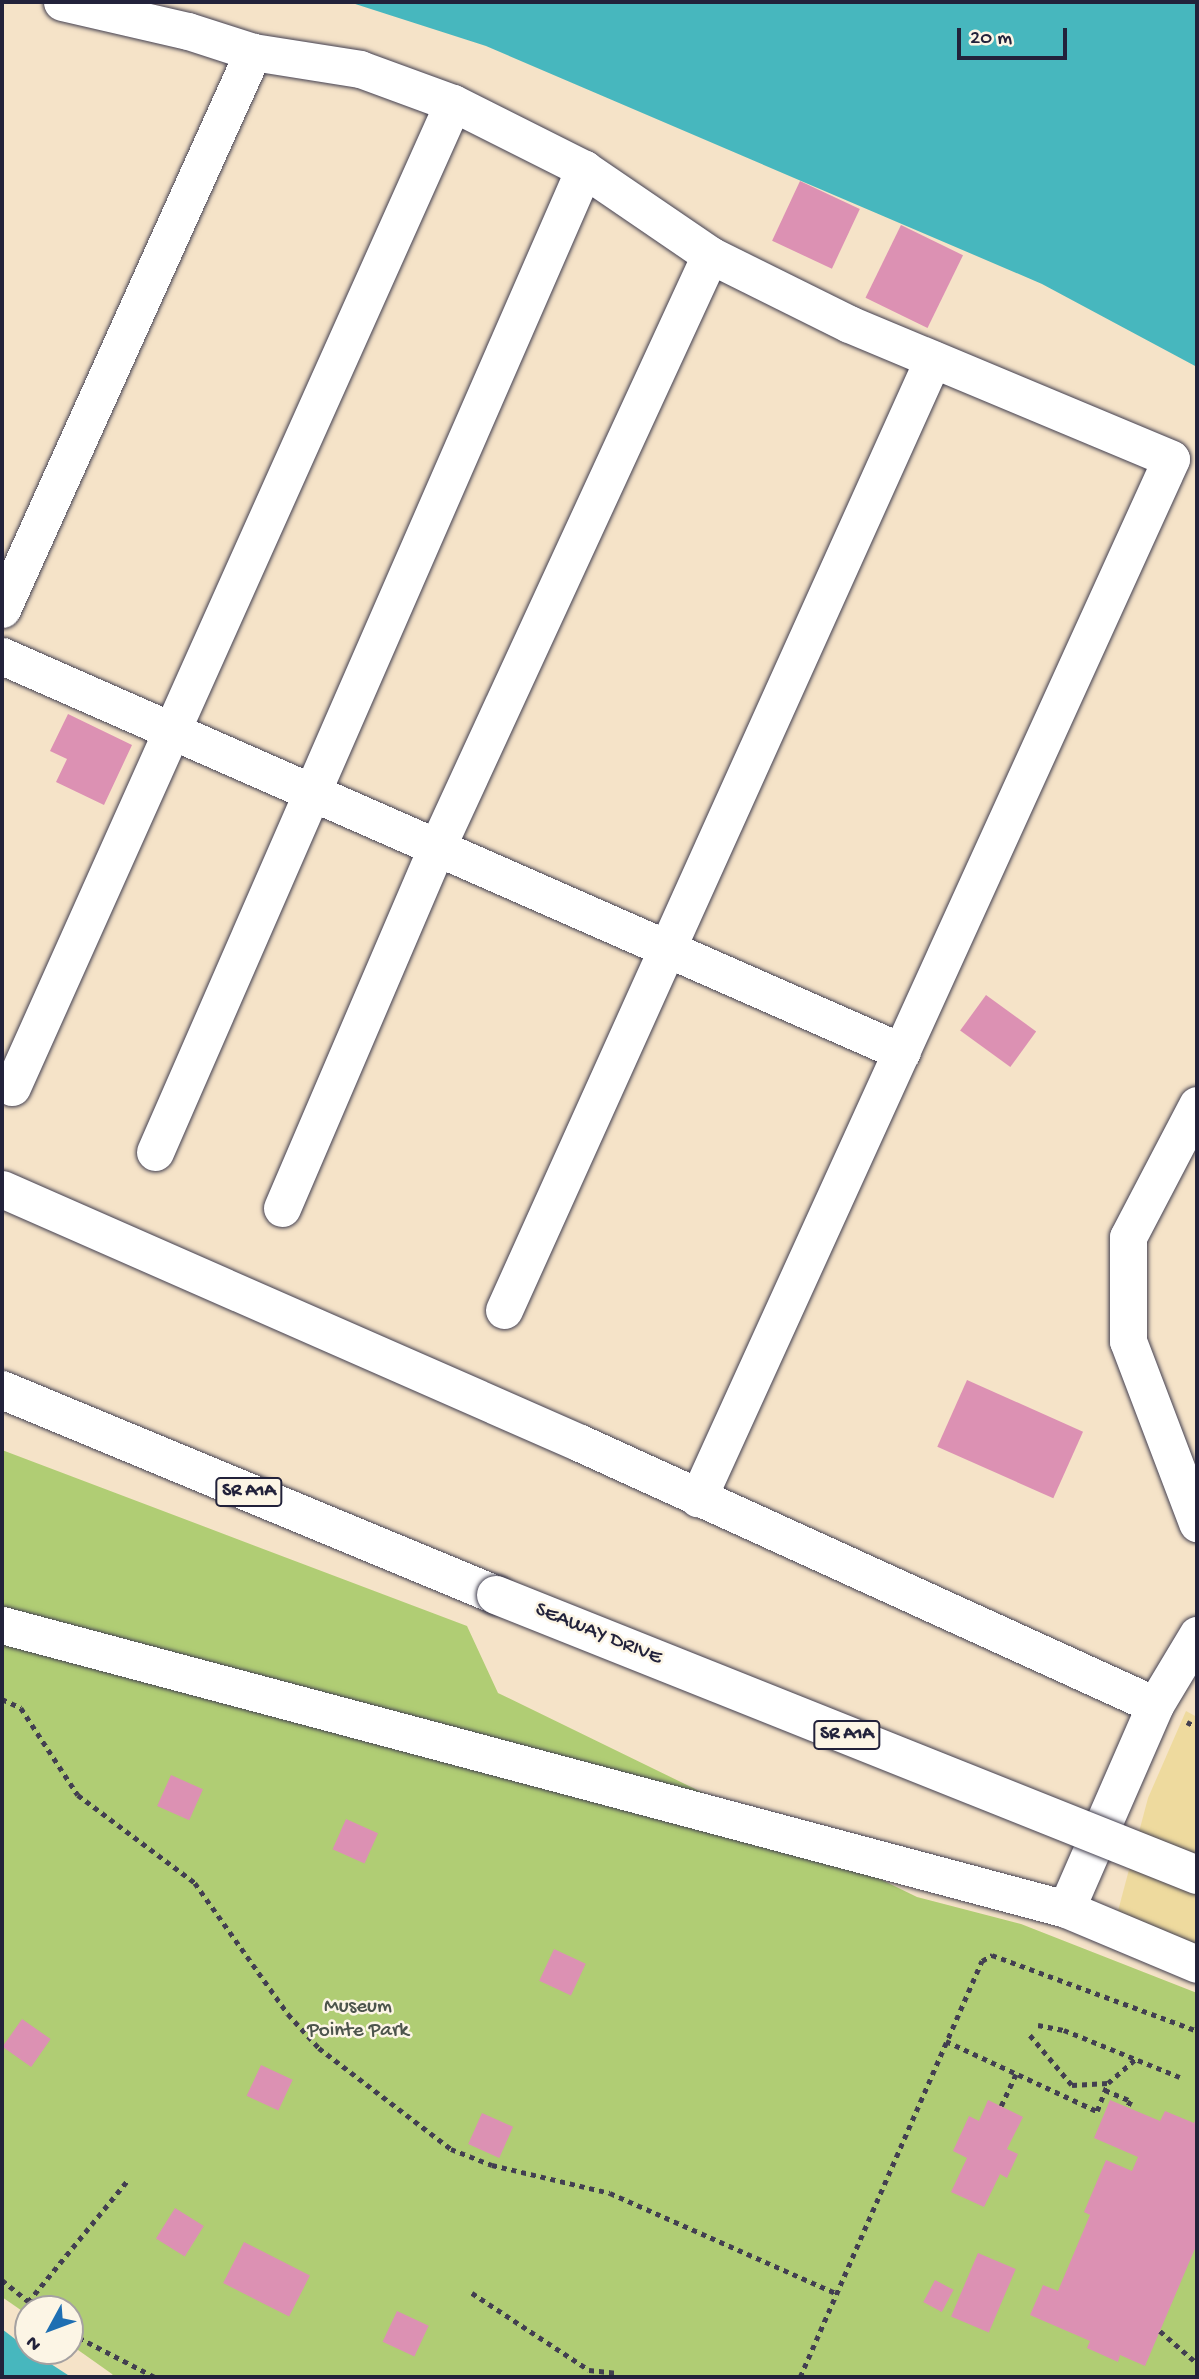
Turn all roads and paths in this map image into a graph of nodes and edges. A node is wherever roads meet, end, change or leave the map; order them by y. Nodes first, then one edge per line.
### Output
1 (62, 2) edge
2 (253, 52) junction
3 (453, 103) junction
4 (584, 169) junction
5 (710, 256) junction
6 (933, 359) junction
7 (2, 609) edge
8 (2, 656) edge
9 (171, 730) junction
10 (310, 791) junction
11 (437, 847) junction
12 (664, 947) junction
13 (902, 1052) junction
14 (12, 1087) dead end
15 (1197, 1105) edge
16 (155, 1152) dead end
17 (2, 1189) edge
18 (282, 1208) dead end
19 (504, 1310) dead end
20 (2, 1390) edge
21 (698, 1497) junction
22 (1197, 1522) edge
23 (2, 1625) edge
24 (1197, 1635) edge
25 (2, 1699) edge
26 (1155, 1705) junction
27 (1197, 1875) edge
28 (1066, 1909) junction
29 (1197, 1964) edge
30 (1038, 2025) dead end
31 (1197, 2031) edge
32 (1030, 2035) dead end
33 (946, 2041) junction
34 (1136, 2059) junction
35 (1016, 2074) junction
36 (1180, 2077) dead end
37 (1108, 2083) junction
38 (1105, 2090) junction
39 (1001, 2106) dead end
40 (1128, 2107) dead end
41 (128, 2180) dead end
42 (2, 2280) edge
43 (472, 2293) dead end
44 (838, 2294) junction
45 (20, 2295) edge
46 (34, 2295) edge
47 (1160, 2331) dead end
48 (84, 2340) edge
49 (1197, 2363) edge
50 (618, 2373) dead end
51 (155, 2377) edge
52 (800, 2377) edge

1 - 2 lane
2 - 3 lane
2 - 7 lane
3 - 4 lane
3 - 9 lane
4 - 5 lane
4 - 10 lane
5 - 6 lane
5 - 11 lane
6 - 12 lane
6 - 13 lane
8 - 9 lane
9 - 10 lane
9 - 14 lane
10 - 11 lane
10 - 16 lane
11 - 12 lane
11 - 18 lane
12 - 13 lane
12 - 19 lane
13 - 21 lane
15 - 22 lane
17 - 21 lane
20 - 27 main road, SEAWAY DRIVE / SR A1A, bridge
21 - 26 lane
23 - 28 lane
24 - 26 lane
25 - 44 path
26 - 28 lane
28 - 29 lane
30 - 34 path
31 - 33 path
32 - 37 path
33 - 35 path
33 - 44 path
34 - 36 path
34 - 37 path
35 - 38 path
35 - 39 path
37 - 38 path
38 - 40 path
41 - 46 path
42 - 45 path
43 - 50 path
44 - 52 path
47 - 49 path
48 - 51 path

